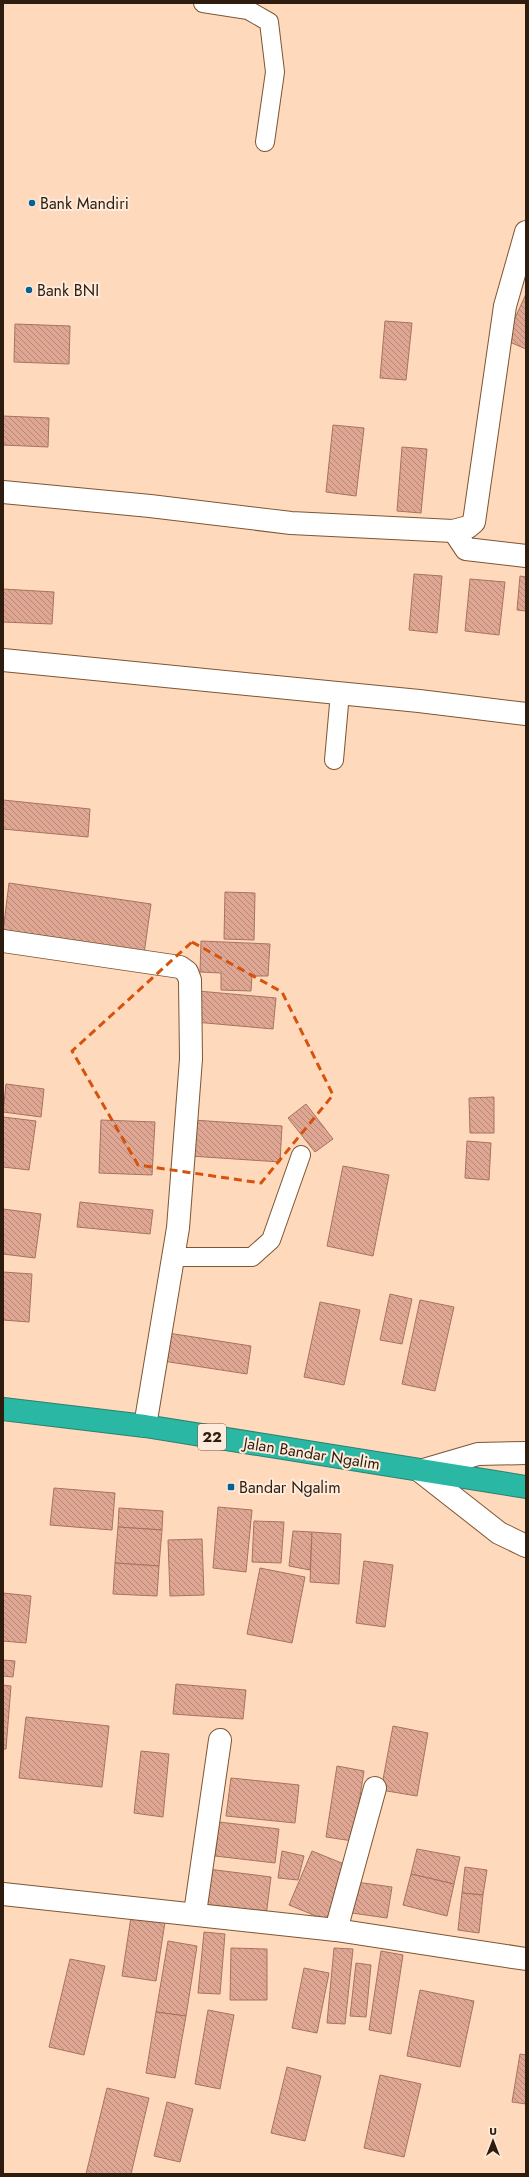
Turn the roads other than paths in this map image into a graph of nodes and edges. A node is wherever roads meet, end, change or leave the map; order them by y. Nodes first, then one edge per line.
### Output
1 (203, 3) edge
2 (265, 142) dead end
3 (526, 232) edge
4 (3, 492) edge
5 (454, 531) junction
6 (526, 556) edge
7 (3, 660) edge
8 (340, 694) junction
9 (526, 714) edge
10 (334, 760) dead end
11 (3, 941) edge
12 (301, 1155) dead end
13 (173, 1257) junction
14 (3, 1409) edge
15 (145, 1426) junction
16 (526, 1453) edge
17 (420, 1470) junction
18 (526, 1487) edge
19 (526, 1546) edge
20 (220, 1740) dead end
21 (375, 1788) dead end
22 (3, 1894) edge
23 (195, 1913) junction
24 (336, 1930) junction
25 (526, 1960) edge

1 - 2 lane
3 - 5 street
4 - 5 street
5 - 6 street
7 - 8 street
8 - 9 street
8 - 10 lane
11 - 13 street
12 - 13 lane
13 - 15 street
14 - 15 highway, Jalan Bandar Ngalim / 22
15 - 17 highway, Jalan Bandar Ngalim / 22
16 - 17 street
17 - 18 highway, Jalan Bandar Ngalim / 22
17 - 19 street
20 - 23 street
21 - 24 street
22 - 23 street
23 - 24 street
24 - 25 street

